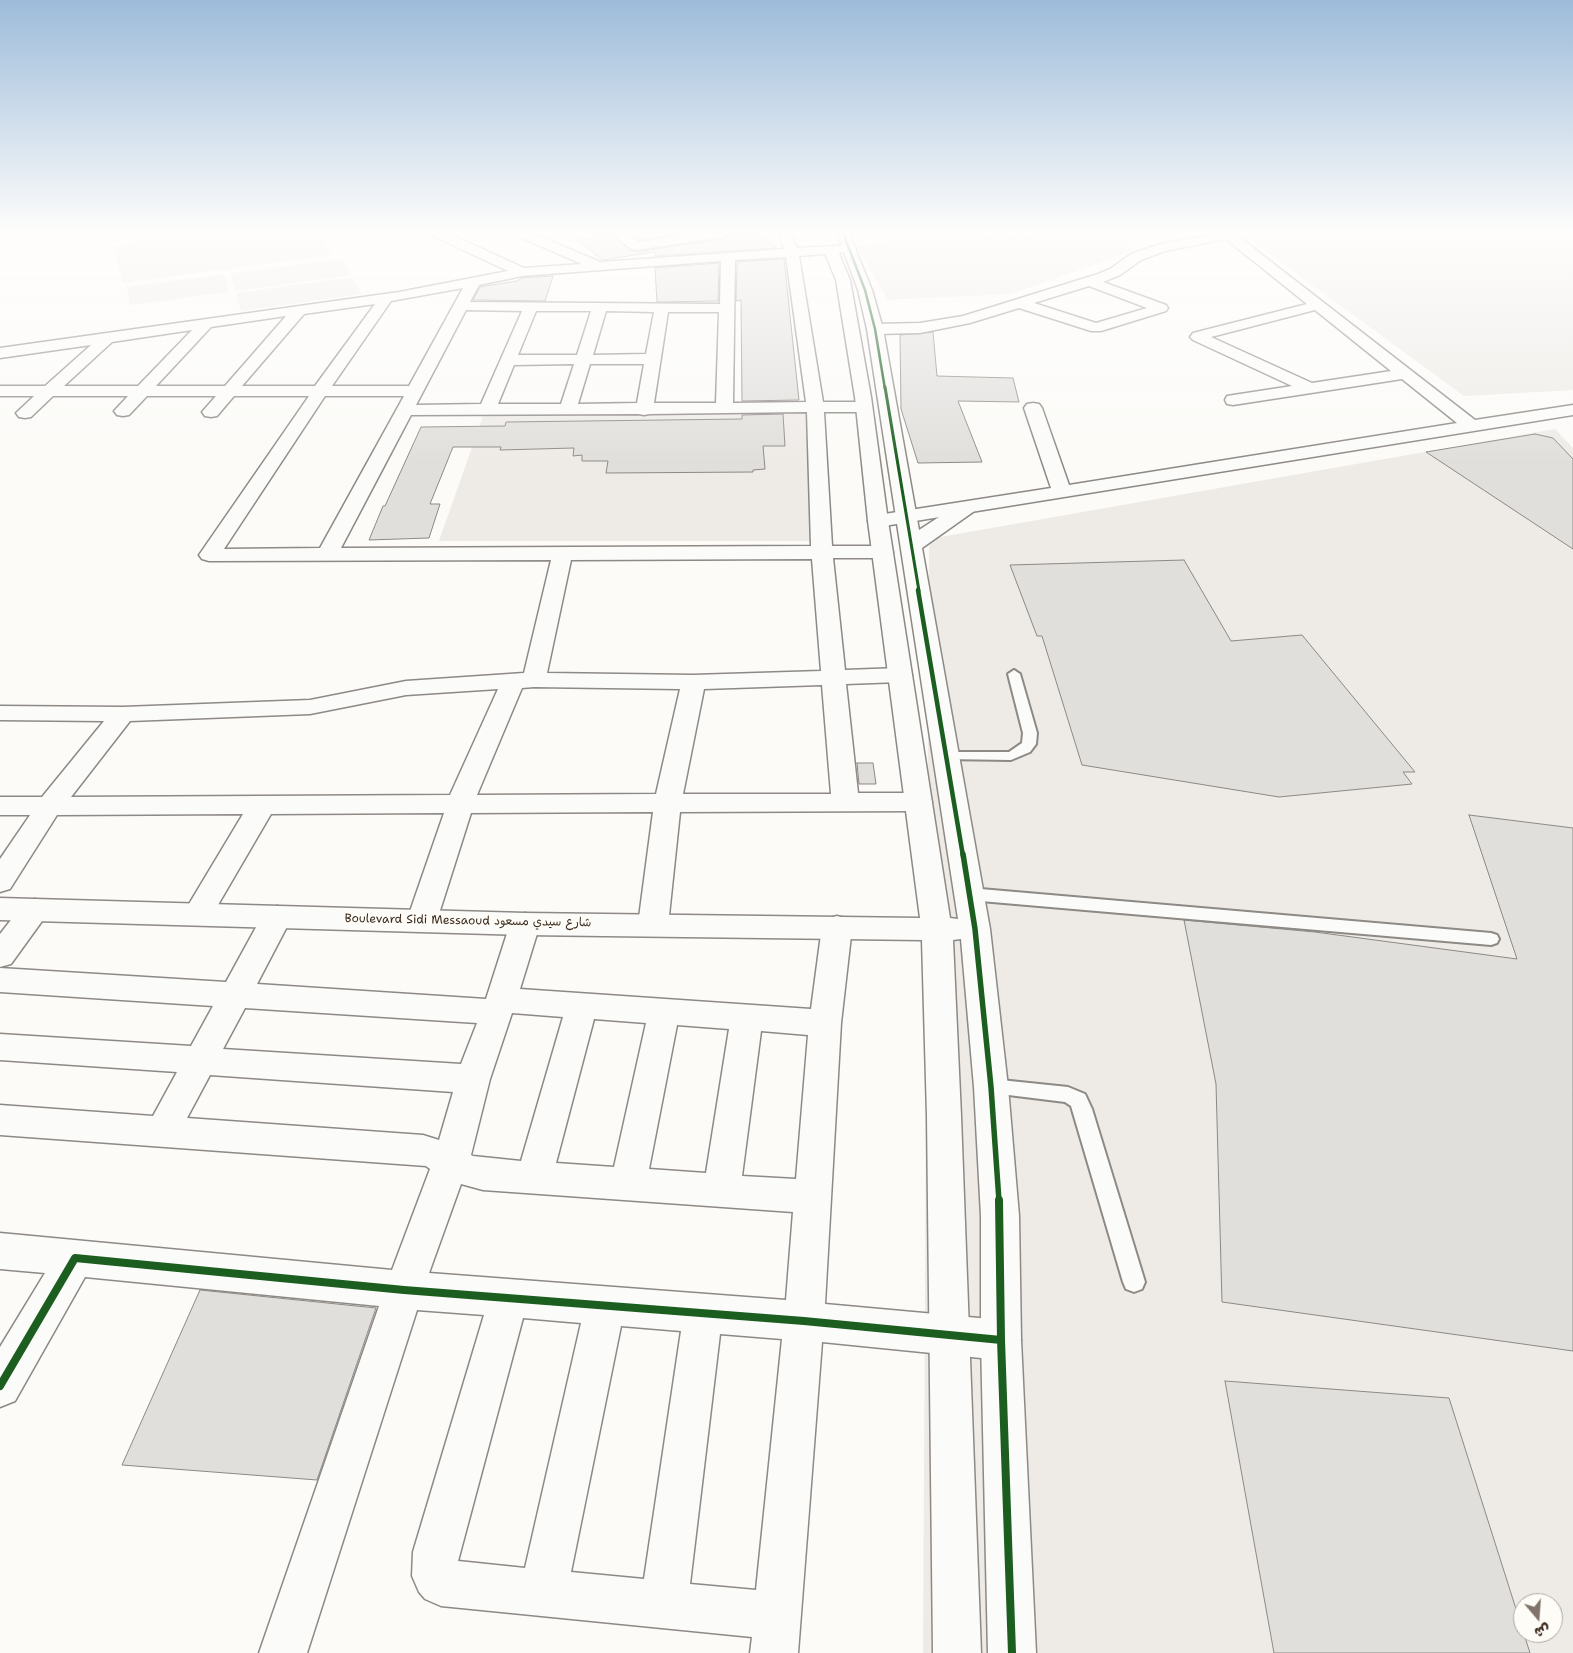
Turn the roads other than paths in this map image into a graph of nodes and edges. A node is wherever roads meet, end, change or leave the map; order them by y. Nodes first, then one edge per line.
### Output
1 (299, 310) edge
2 (300, 310) edge
3 (377, 310) edge
4 (459, 310) edge
5 (529, 310) edge
6 (599, 310) edge
7 (661, 310) edge
8 (728, 310) edge
9 (801, 310) edge
10 (847, 310) edge
11 (871, 310) edge
12 (993, 310) edge
13 (1040, 310) edge
14 (1154, 310) edge
15 (1298, 310) edge
16 (1324, 310) edge
17 (207, 323) junction
18 (875, 329) junction
19 (108, 337) junction
20 (4, 355) edge
21 (584, 359) junction
22 (508, 360) junction
23 (653, 360) junction
24 (1405, 374) junction
25 (1309, 388) junction
26 (142, 390) junction
27 (231, 390) junction
28 (321, 390) junction
29 (0, 391) edge
30 (49, 391) junction
31 (415, 391) junction
32 (1233, 400) dead end
33 (864, 407) junction
34 (815, 408) junction
35 (1033, 408) dead end
36 (724, 409) junction
37 (123, 410) dead end
38 (404, 410) junction
39 (487, 410) junction
40 (568, 410) junction
41 (644, 410) junction
42 (1573, 410) edge
43 (211, 412) dead end
44 (25, 413) dead end
45 (1471, 426) junction
46 (1062, 492) junction
47 (966, 508) junction
48 (905, 517) junction
49 (878, 521) junction
50 (910, 547) junction
51 (883, 552) junction
52 (822, 553) junction
53 (327, 555) junction
54 (562, 555) junction
55 (1014, 674) dead end
56 (900, 675) junction
57 (835, 678) junction
58 (524, 681) junction
59 (693, 682) junction
60 (0, 713) edge
61 (123, 714) junction
62 (946, 756) junction
63 (668, 802) junction
64 (845, 802) junction
65 (919, 802) junction
66 (460, 804) junction
67 (262, 805) junction
68 (0, 806) edge
69 (49, 806) junction
70 (0, 882) edge
71 (0, 909) edge
72 (35, 910) junction
73 (972, 912) junction
74 (198, 914) junction
75 (277, 917) junction
76 (422, 920) junction
77 (525, 924) junction
78 (653, 925) junction
79 (837, 928) junction
80 (937, 930) junction
81 (1491, 939) dead end
82 (0, 956) edge
83 (0, 980) edge
84 (235, 997) junction
85 (499, 1006) junction
86 (582, 1006) junction
87 (664, 1012) junction
88 (747, 1017) junction
89 (825, 1023) junction
90 (0, 1047) edge
91 (202, 1062) junction
92 (473, 1079) junction
93 (991, 1087) junction
94 (0, 1120) edge
95 (162, 1132) junction
96 (451, 1162) junction
97 (534, 1177) junction
98 (628, 1184) junction
99 (722, 1191) junction
100 (812, 1197) junction
101 (0, 1251) edge
102 (75, 1258) junction
103 (1134, 1282) dead end
104 (404, 1290) junction
105 (509, 1298) junction
106 (605, 1306) junction
107 (703, 1313) junction
108 (804, 1321) junction
109 (948, 1334) junction
110 (1001, 1340) junction
111 (0, 1386) edge
112 (543, 1593) junction
113 (664, 1605) junction
114 (776, 1635) edge
115 (284, 1653) edge
116 (957, 1653) edge
117 (1012, 1653) edge

1 - 17 street
2 - 27 street
3 - 28 street
4 - 31 street
5 - 22 street
6 - 21 street
7 - 23 street
8 - 36 street
9 - 34 street
10 - 33 street
11 - 18 street
12 - 18 street
13 - 14 street
15 - 25 street
16 - 24 street
17 - 19 street
17 - 26 street
18 - 48 street
19 - 20 street
19 - 30 street
21 - 22 street
21 - 23 street
21 - 40 street
22 - 39 street
23 - 41 street
24 - 25 street
24 - 45 street
25 - 32 street
26 - 27 street
26 - 30 street
26 - 37 street
27 - 28 street
27 - 43 street
28 - 31 street
28 - 53 street
29 - 30 street
30 - 44 street
31 - 38 street
33 - 34 street
33 - 49 street
34 - 36 street
34 - 52 street
35 - 46 street
36 - 41 street
38 - 39 street
38 - 53 street
39 - 40 street
40 - 41 street
42 - 45 street
45 - 46 street
46 - 47 street
47 - 48 street
47 - 50 street
48 - 49 street
48 - 50 street
49 - 51 street
50 - 62 street
51 - 52 street
51 - 56 street
52 - 54 street
52 - 57 street
53 - 54 street
54 - 58 street
55 - 62 lane
56 - 57 street
56 - 65 street
57 - 59 street
57 - 64 street
58 - 59 street
58 - 61 street
58 - 66 street
59 - 63 street
60 - 61 street
61 - 69 street
62 - 73 street
63 - 64 street
63 - 66 street
63 - 78 street
64 - 65 street
65 - 80 street
66 - 67 street
66 - 76 street
67 - 69 street
67 - 74 street
68 - 69 street
69 - 70 street
71 - 72 street, Boulevard Sidi Messaoud شارع سيدي مسعود
72 - 74 street, Boulevard Sidi Messaoud شارع سيدي مسعود
72 - 82 street
73 - 80 street, Boulevard Sidi Messaoud شارع سيدي مسعود
73 - 81 lane
73 - 93 street
74 - 75 street, Boulevard Sidi Messaoud شارع سيدي مسعود
75 - 76 street, Boulevard Sidi Messaoud شارع سيدي مسعود
75 - 84 street
76 - 77 street, Boulevard Sidi Messaoud شارع سيدي مسعود
77 - 78 street, Boulevard Sidi Messaoud شارع سيدي مسعود
77 - 85 street
78 - 79 street, Boulevard Sidi Messaoud شارع سيدي مسعود
79 - 80 street, Boulevard Sidi Messaoud شارع سيدي مسعود
79 - 89 street
80 - 109 street
83 - 84 street
84 - 85 street
84 - 91 street
85 - 86 street
85 - 92 street
86 - 87 street
86 - 97 street
87 - 88 street
87 - 98 street
88 - 89 street
88 - 99 street
89 - 100 street
90 - 91 street
91 - 92 street
91 - 95 street
92 - 96 street
93 - 103 lane
93 - 110 street
94 - 95 street
95 - 96 street
96 - 97 street
96 - 104 street
97 - 98 street
98 - 99 street
99 - 100 street
100 - 108 street
101 - 102 street
102 - 104 street
102 - 111 street
104 - 105 street
104 - 115 street
105 - 106 street
105 - 112 street
106 - 107 street
106 - 112 street
107 - 108 street
107 - 113 street
108 - 109 street
108 - 114 street
109 - 110 street
109 - 116 street
110 - 117 street
112 - 113 street
113 - 114 street

